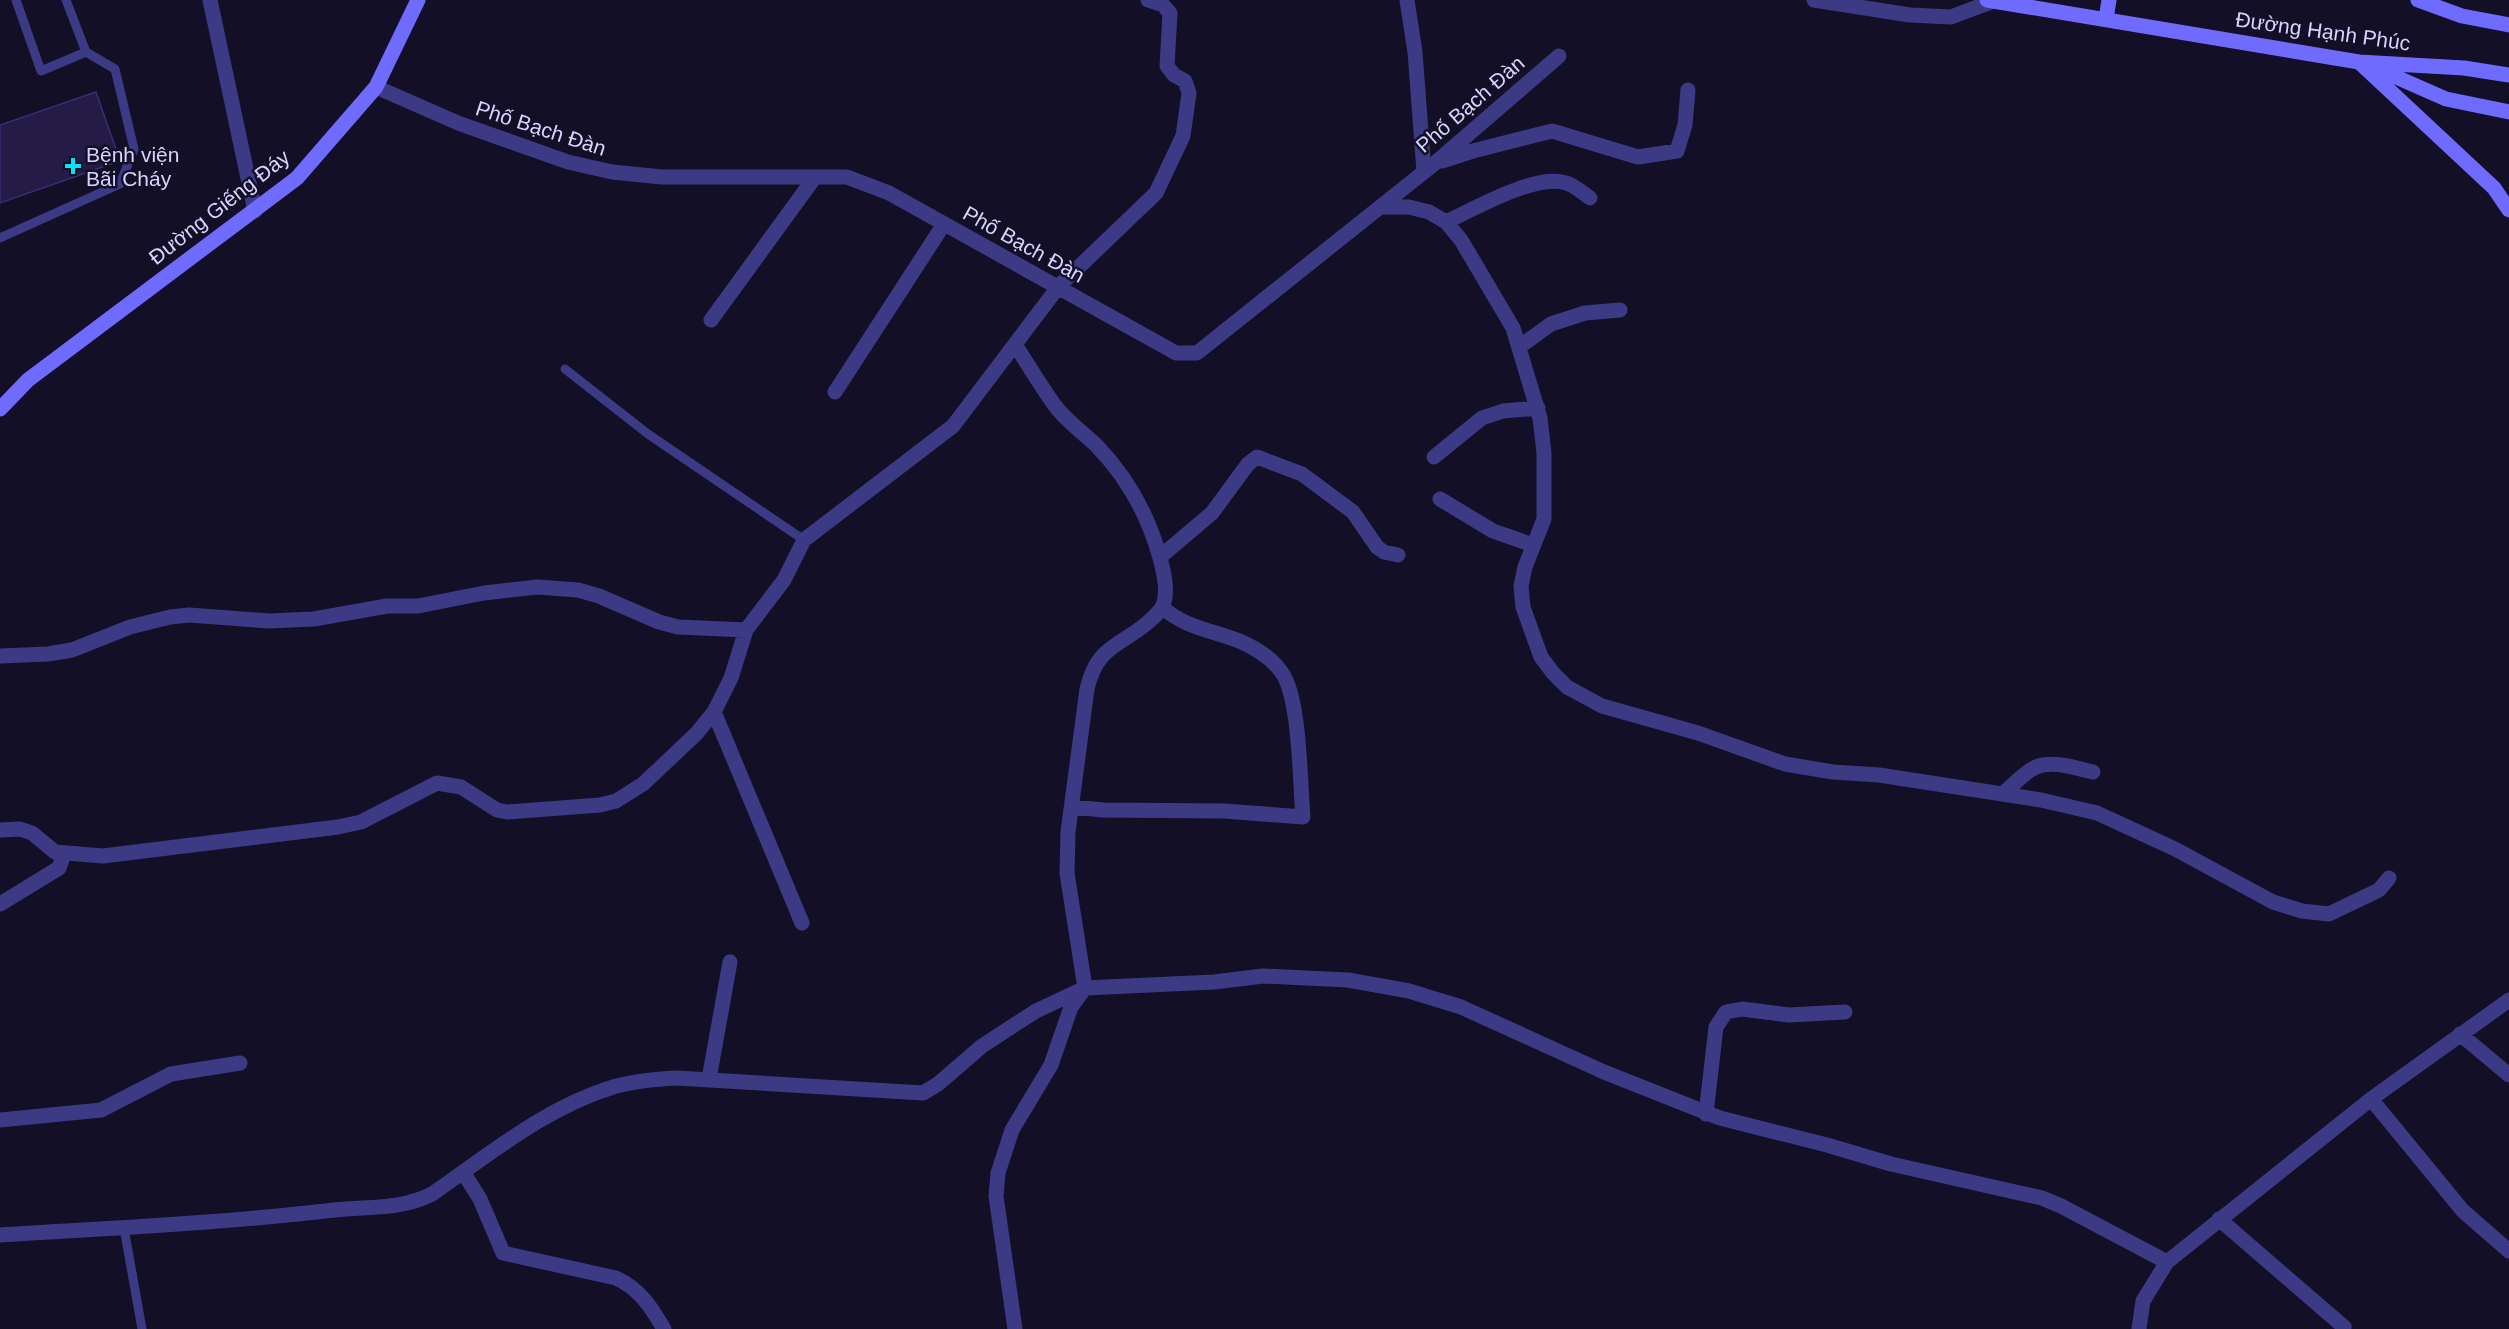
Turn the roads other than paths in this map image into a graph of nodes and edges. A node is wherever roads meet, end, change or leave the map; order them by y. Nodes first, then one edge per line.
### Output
1 (16, 0) edge
2 (66, 0) edge
3 (210, 0) edge
4 (417, 0) edge
5 (1148, 0) edge
6 (1407, 0) edge
7 (1814, 0) edge
8 (1989, 0) edge
9 (2109, 0) edge
10 (2418, 0) edge
11 (2106, 19) junction
12 (2509, 25) edge
13 (86, 52) junction
14 (1559, 56) dead end
15 (2360, 62) junction
16 (2509, 75) edge
17 (376, 87) junction
18 (1688, 90) dead end
19 (2509, 112) edge
20 (1429, 167) junction
21 (815, 177) junction
22 (1590, 198) dead end
23 (1380, 207) junction
24 (2509, 210) edge
25 (255, 212) junction
26 (1446, 222) junction
27 (944, 224) junction
28 (0, 238) edge
29 (1059, 286) junction
30 (1620, 310) dead end
31 (711, 320) dead end
32 (1016, 346) junction
33 (1519, 347) junction
34 (565, 369) dead end
35 (835, 392) dead end
36 (1538, 408) junction
37 (0, 409) edge
38 (1434, 457) dead end
39 (1440, 499) dead end
40 (804, 540) junction
41 (1533, 545) junction
42 (1398, 555) dead end
43 (1160, 557) junction
44 (1162, 607) junction
45 (746, 630) junction
46 (0, 656) edge
47 (714, 712) junction
48 (2093, 772) dead end
49 (2002, 794) junction
50 (1073, 807) junction
51 (0, 830) edge
52 (64, 854) junction
53 (2389, 878) dead end
54 (0, 904) edge
55 (802, 923) dead end
56 (730, 962) dead end
57 (1085, 988) junction
58 (2509, 1000) edge
59 (1845, 1012) dead end
60 (2460, 1034) junction
61 (240, 1063) dead end
62 (2509, 1075) edge
63 (709, 1079) junction
64 (2371, 1099) junction
65 (1706, 1114) junction
66 (0, 1119) edge
67 (463, 1172) junction
68 (2219, 1219) junction
69 (124, 1228) junction
70 (0, 1235) edge
71 (2509, 1251) edge
72 (2167, 1262) junction
73 (142, 1329) edge
74 (664, 1329) edge
75 (1015, 1329) edge
76 (2139, 1329) edge
77 (2343, 1329) edge

1 - 13 lane
2 - 13 lane
3 - 25 street
4 - 17 main road, Đường Giếng Đáy
5 - 29 street
6 - 20 street
7 - 8 street, Đường Hạnh Phúc
8 - 11 main road, Đường Hạnh Phúc
9 - 11 main road
10 - 12 main road, Đường Hạnh Phúc
11 - 15 main road, Đường Hạnh Phúc
13 - 28 lane
14 - 20 street, Phố Bạch Đàn
15 - 16 main road, Đường Hạnh Phúc
15 - 19 main road
15 - 24 main road
17 - 21 street, Phố Bạch Đàn
17 - 25 main road, Đường Giếng Đáy
18 - 20 street
20 - 23 street, Phố Bạch Đàn
21 - 27 street, Phố Bạch Đàn
21 - 31 street
22 - 26 street
23 - 26 street
23 - 29 street, Phố Bạch Đàn
25 - 37 main road, Đường Giếng Đáy
26 - 33 street
27 - 29 street, Phố Bạch Đàn
27 - 35 street
29 - 32 street
30 - 33 street
32 - 40 street
32 - 43 street
33 - 36 street
34 - 40 lane
36 - 38 street
36 - 41 street
39 - 41 street
40 - 45 street
41 - 49 street
42 - 43 street
43 - 44 street
44 - 50 street
44 - 50 street
45 - 46 street
45 - 47 street
47 - 52 street
47 - 55 street
48 - 49 street
49 - 53 street
50 - 57 street
51 - 52 street
52 - 54 street
56 - 63 street
57 - 63 street
57 - 65 street
57 - 75 street
58 - 60 street
59 - 65 street
60 - 62 street
60 - 64 street
61 - 66 street
63 - 67 street
64 - 68 street
64 - 71 street
65 - 72 street
67 - 69 street
67 - 74 street
68 - 72 street
68 - 77 street
69 - 70 street
69 - 73 lane
72 - 76 street

